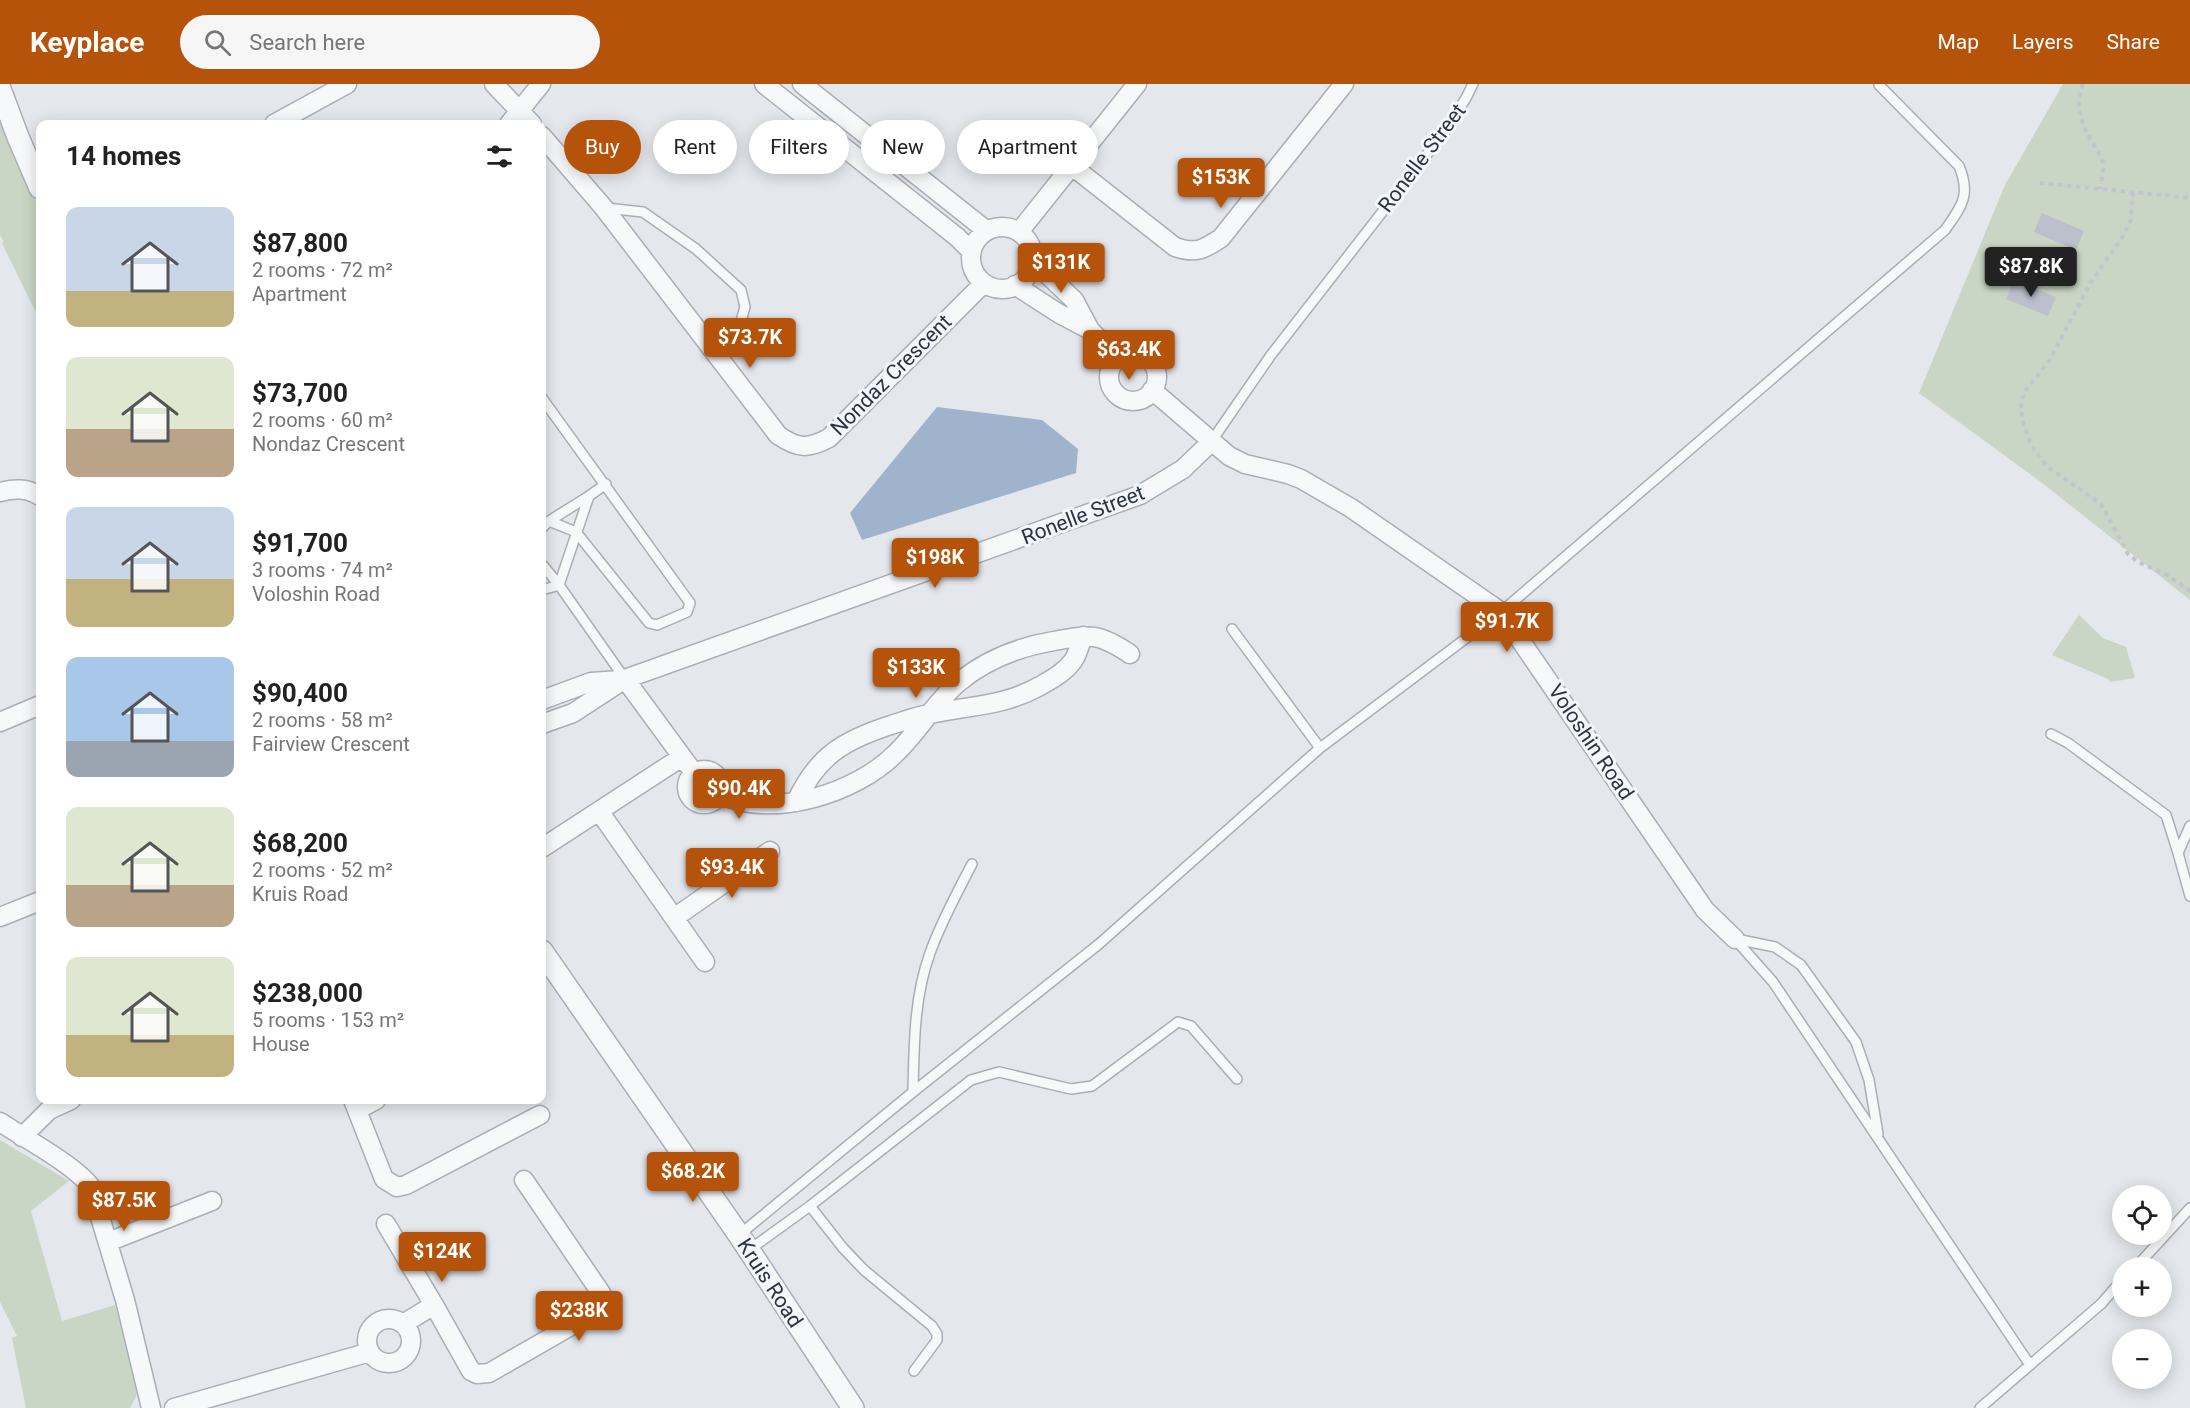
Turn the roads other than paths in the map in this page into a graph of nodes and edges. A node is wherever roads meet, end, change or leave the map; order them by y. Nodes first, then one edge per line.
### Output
1 (346, 84) edge
2 (494, 84) edge
3 (541, 84) edge
4 (764, 84) edge
5 (802, 84) edge
6 (1137, 84) edge
7 (1344, 84) edge
8 (1473, 84) edge
9 (1879, 84) edge
10 (0, 89) edge
11 (514, 117) edge
12 (281, 120) edge
13 (1098, 133) edge
14 (546, 141) edge
15 (1066, 174) edge
16 (1082, 174) edge
17 (36, 179) edge
18 (604, 208) junction
19 (987, 231) junction
20 (1019, 232) junction
21 (971, 251) junction
22 (1033, 261) junction
23 (984, 283) junction
24 (1015, 285) junction
25 (1090, 330) junction
26 (715, 353) junction
27 (1118, 358) junction
28 (1152, 390) junction
29 (546, 403) edge
30 (1212, 442) junction
31 (606, 484) junction
32 (0, 492) edge
33 (36, 493) edge
34 (589, 496) junction
35 (546, 524) edge
36 (546, 525) edge
37 (576, 532) junction
38 (546, 569) edge
39 (560, 585) junction
40 (546, 589) edge
41 (1501, 612) junction
42 (1232, 629) dead end
43 (1083, 636) junction
44 (1130, 654) dead end
45 (625, 680) junction
46 (546, 699) edge
47 (36, 707) edge
48 (930, 714) junction
49 (0, 722) edge
50 (546, 723) edge
51 (2051, 734) dead end
52 (1320, 748) junction
53 (682, 756) junction
54 (694, 773) junction
55 (720, 794) junction
56 (796, 802) junction
57 (599, 811) junction
58 (2190, 826) edge
59 (546, 845) edge
60 (770, 851) dead end
61 (2178, 853) junction
62 (972, 864) dead end
63 (2190, 896) edge
64 (36, 904) edge
65 (0, 917) edge
66 (674, 918) junction
67 (1735, 939) junction
68 (546, 957) edge
69 (705, 962) dead end
70 (1237, 1079) dead end
71 (913, 1092) junction
72 (62, 1104) edge
73 (355, 1105) edge
74 (540, 1115) dead end
75 (0, 1122) edge
76 (22, 1137) junction
77 (1879, 1140) junction
78 (524, 1180) dead end
79 (212, 1201) dead end
80 (810, 1206) junction
81 (2190, 1208) edge
82 (386, 1224) dead end
83 (108, 1242) junction
84 (744, 1242) junction
85 (2144, 1257) edge
86 (2112, 1291) edge
87 (434, 1305) junction
88 (403, 1324) junction
89 (370, 1352) junction
90 (2030, 1365) junction
91 (914, 1371) dead end
92 (150, 1408) edge
93 (174, 1408) edge
94 (853, 1408) edge
95 (1980, 1408) edge

1 - 12 street
2 - 11 street
3 - 11 street
4 - 21 street
5 - 19 street
6 - 13 street
7 - 16 street
8 - 30 lane, Ronelle Street
9 - 41 lane
10 - 17 street
14 - 18 street, Nondaz Crescent
15 - 20 street
18 - 26 street, Nondaz Crescent
18 - 26 lane
19 - 20 street
19 - 21 street
20 - 22 street
21 - 23 street
22 - 24 street
22 - 25 street
23 - 24 street
23 - 26 street, Nondaz Crescent
24 - 25 street
25 - 27 street
27 - 28 street
27 - 28 street
28 - 30 street, Voloshin Road
29 - 31 lane
30 - 41 street, Voloshin Road
30 - 45 street, Ronelle Street
31 - 34 lane
31 - 37 lane
32 - 33 street
34 - 35 lane
34 - 37 lane
36 - 37 lane
37 - 39 lane
38 - 39 lane
39 - 40 lane
39 - 45 lane
41 - 52 lane
41 - 67 street, Voloshin Road
42 - 52 lane
43 - 44 street
43 - 48 street
43 - 48 street
45 - 46 street, Ronelle Street
45 - 50 street, Ronelle Street
45 - 53 street
47 - 49 street
48 - 56 street
48 - 56 street
51 - 61 lane
52 - 71 lane
53 - 54 street
53 - 57 street
54 - 55 street
54 - 55 street
55 - 56 street
57 - 59 street
57 - 66 street
58 - 61 lane
60 - 66 street
61 - 63 lane
62 - 71 lane
64 - 65 street
66 - 69 street
67 - 77 lane
67 - 77 lane
68 - 84 street, Kruis Road
70 - 80 lane
71 - 84 lane
72 - 76 street
73 - 74 street
75 - 76 street
76 - 83 street
77 - 90 lane
78 - 87 street
79 - 83 street
80 - 84 lane
80 - 91 lane
81 - 85 lane
82 - 87 street
83 - 92 street
84 - 94 street, Kruis Road
86 - 90 lane
87 - 88 street
88 - 89 street
88 - 89 street
89 - 93 street
90 - 95 lane

